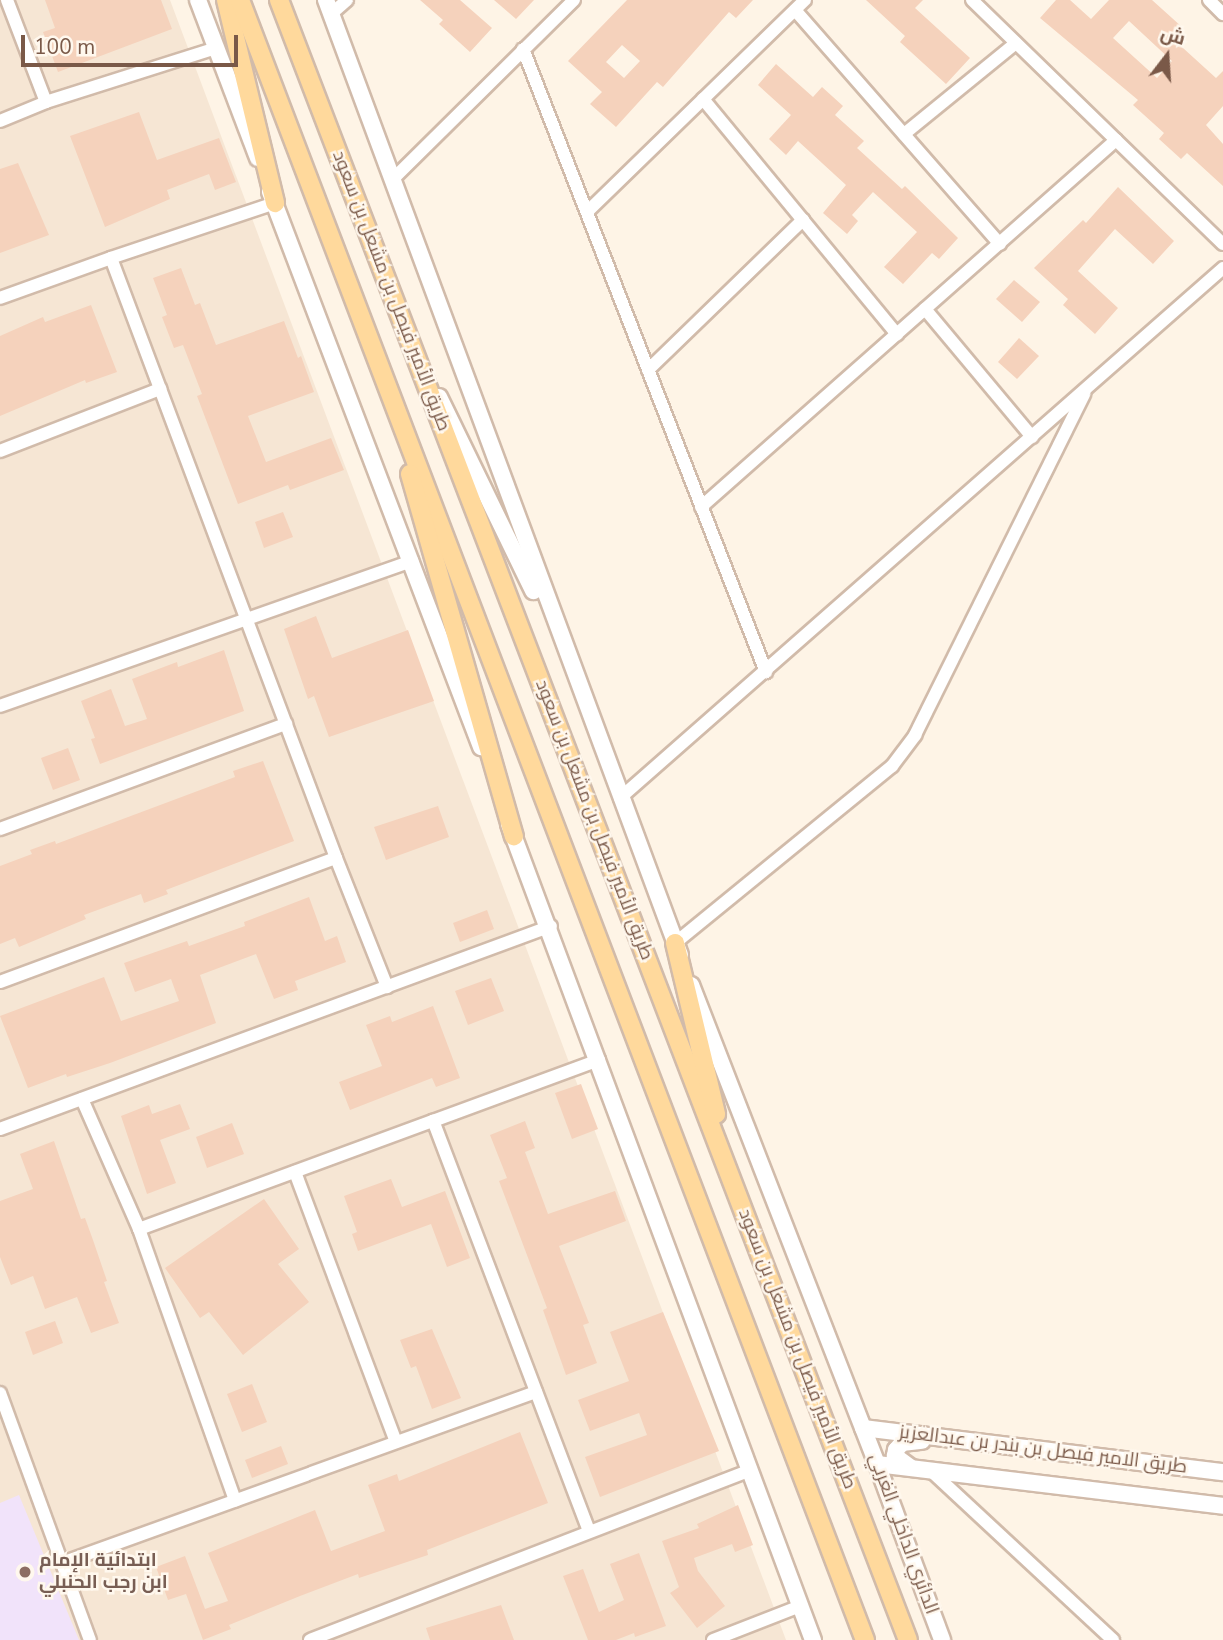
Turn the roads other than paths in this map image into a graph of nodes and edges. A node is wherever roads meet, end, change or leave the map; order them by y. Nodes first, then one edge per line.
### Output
1 (7, 0) edge
2 (198, 0) edge
3 (226, 0) edge
4 (240, 0) edge
5 (279, 0) edge
6 (347, 0) edge
7 (574, 0) edge
8 (805, 0) edge
9 (972, 0) edge
10 (1209, 0) edge
11 (328, 7) edge
12 (794, 10) junction
13 (1223, 14) edge
14 (1016, 43) junction
15 (216, 48) junction
16 (523, 49) junction
17 (703, 99) junction
18 (46, 102) junction
19 (0, 121) edge
20 (904, 134) junction
21 (1116, 141) junction
22 (392, 180) junction
23 (275, 203) junction
24 (587, 212) junction
25 (803, 220) junction
26 (1000, 244) junction
27 (1223, 244) edge
28 (111, 258) junction
29 (1223, 268) edge
30 (0, 298) edge
31 (925, 309) junction
32 (405, 329) junction
33 (897, 334) junction
34 (377, 360) junction
35 (648, 370) junction
36 (1087, 388) junction
37 (160, 389) junction
38 (1032, 437) junction
39 (0, 451) edge
40 (701, 507) junction
41 (412, 561) junction
42 (246, 617) junction
43 (573, 672) junction
44 (766, 672) junction
45 (0, 706) edge
46 (286, 724) junction
47 (621, 798) junction
48 (0, 829) edge
49 (514, 836) junction
50 (336, 858) junction
51 (550, 927) junction
52 (675, 943) junction
53 (0, 982) edge
54 (387, 987) junction
55 (599, 1060) junction
56 (82, 1099) junction
57 (433, 1121) junction
58 (0, 1129) edge
59 (295, 1171) junction
60 (734, 1185) junction
61 (139, 1229) junction
62 (536, 1392) junction
63 (0, 1393) edge
64 (863, 1428) junction
65 (942, 1438) junction
66 (396, 1442) junction
67 (877, 1464) junction
68 (922, 1469) junction
69 (749, 1471) junction
70 (1223, 1472) edge
71 (235, 1500) junction
72 (1223, 1506) edge
73 (589, 1531) junction
74 (62, 1563) junction
75 (800, 1606) junction
76 (90, 1640) edge
77 (310, 1640) edge
78 (713, 1640) edge
79 (813, 1640) edge
80 (865, 1640) edge
81 (908, 1640) edge
82 (942, 1640) edge
83 (1113, 1640) edge

1 - 18 street
2 - 15 main road
3 - 23 main road
4 - 34 main road, طريق الأمير فيصل بن مشعل بن سعود
5 - 32 main road, طريق الأمير فيصل بن مشعل بن سعود
6 - 11 street
7 - 16 street
8 - 12 street
9 - 14 street
10 - 13 street
11 - 22 main road
12 - 17 street
12 - 20 street
14 - 20 street
14 - 21 street
15 - 18 street
15 - 23 main road
16 - 22 street
16 - 24 street
17 - 24 street
17 - 25 street
18 - 19 street
20 - 26 street
21 - 26 street
21 - 27 street
22 - 43 main road
23 - 28 street
23 - 41 main road
24 - 35 street
25 - 33 street
25 - 35 street
26 - 31 street
28 - 30 street
28 - 37 street
29 - 36 street
31 - 33 street
31 - 38 street
32 - 43 main road
32 - 60 main road, طريق الأمير فيصل بن مشعل بن سعود
33 - 40 street
34 - 49 main road
34 - 80 main road, طريق الأمير فيصل بن مشعل بن سعود
35 - 40 street
36 - 38 street
36 - 52 street
37 - 39 street
37 - 42 street
38 - 44 street
40 - 44 street
41 - 42 street
41 - 49 main road
42 - 45 street
42 - 46 street
43 - 47 main road, الدائري الداخلي الغربي
44 - 47 street
46 - 48 street
46 - 50 street
47 - 52 main road, الدائري الداخلي الغربي
49 - 51 main road
50 - 53 street
50 - 54 street
51 - 54 street
51 - 55 main road
52 - 60 main road
52 - 64 main road, الدائري الداخلي الغربي
54 - 56 street
55 - 57 street
55 - 69 main road
56 - 58 street
56 - 61 street
57 - 59 street
57 - 62 street
59 - 61 street
59 - 66 street
60 - 81 main road, طريق الأمير فيصل بن مشعل بن سعود
61 - 71 street
62 - 66 street
62 - 73 street
63 - 74 street
64 - 65 main road, طريق الامير فيصل بن بندر بن عبدالعزيز
64 - 67 main road, الدائري الداخلي الغربي
65 - 68 main road
65 - 70 main road, طريق الامير فيصل بن بندر بن عبدالعزيز
66 - 71 street
67 - 68 main road, طريق الامير فيصل بن بندر بن عبدالعزيز
67 - 82 main road, الدائري الداخلي الغربي
68 - 72 main road, طريق الامير فيصل بن بندر بن عبدالعزيز
68 - 83 street
69 - 73 street
69 - 75 main road
71 - 74 street
73 - 77 street
74 - 76 street
75 - 78 street
75 - 79 main road

